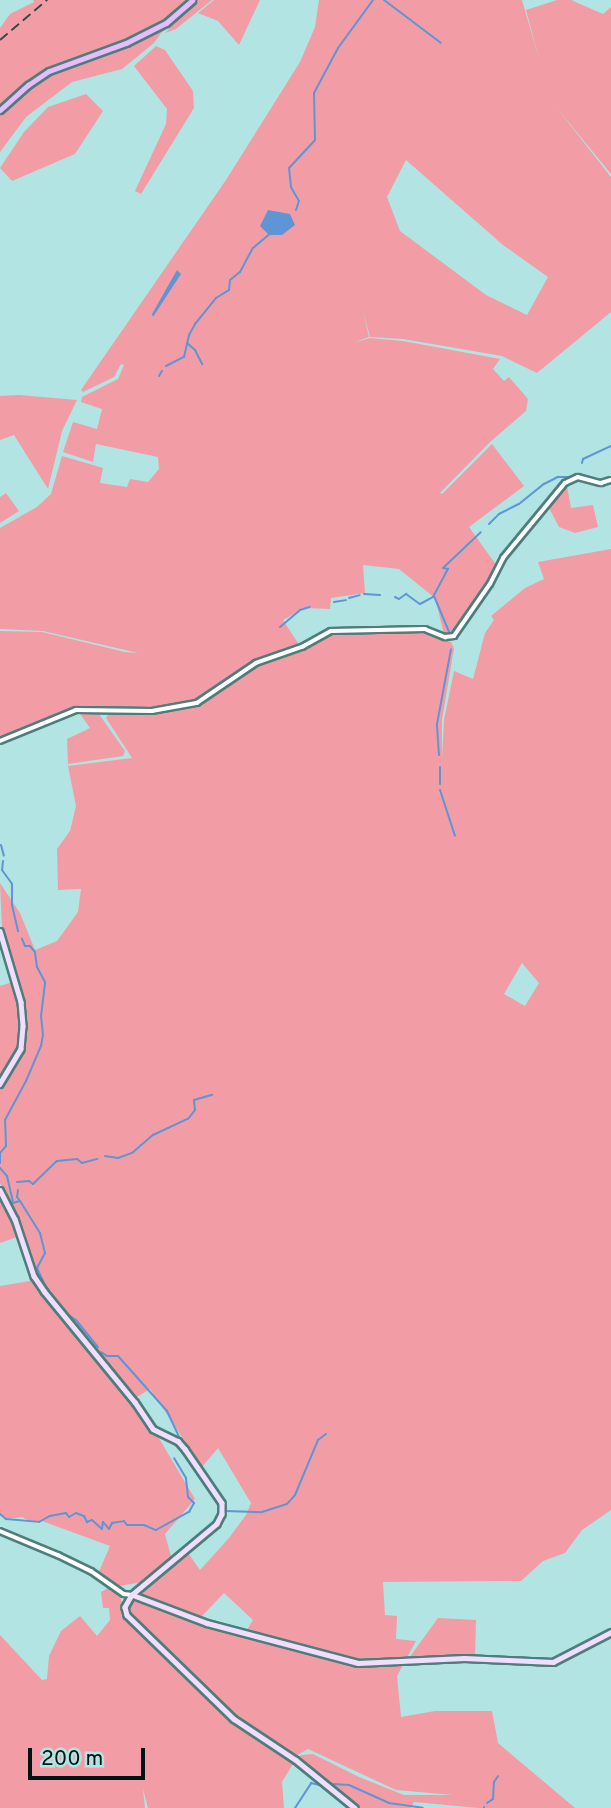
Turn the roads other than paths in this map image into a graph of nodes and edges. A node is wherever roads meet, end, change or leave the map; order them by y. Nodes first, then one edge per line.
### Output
1 (192, 0) edge
2 (0, 110) edge
3 (611, 480) edge
4 (0, 741) edge
5 (0, 931) edge
6 (0, 1084) edge
7 (0, 1190) edge
8 (0, 1531) edge
9 (132, 1595) junction
10 (611, 1632) edge
11 (355, 1808) edge

1 - 2 main road
3 - 4 street
5 - 6 main road
7 - 9 main road
8 - 9 street
9 - 10 main road
9 - 11 main road

